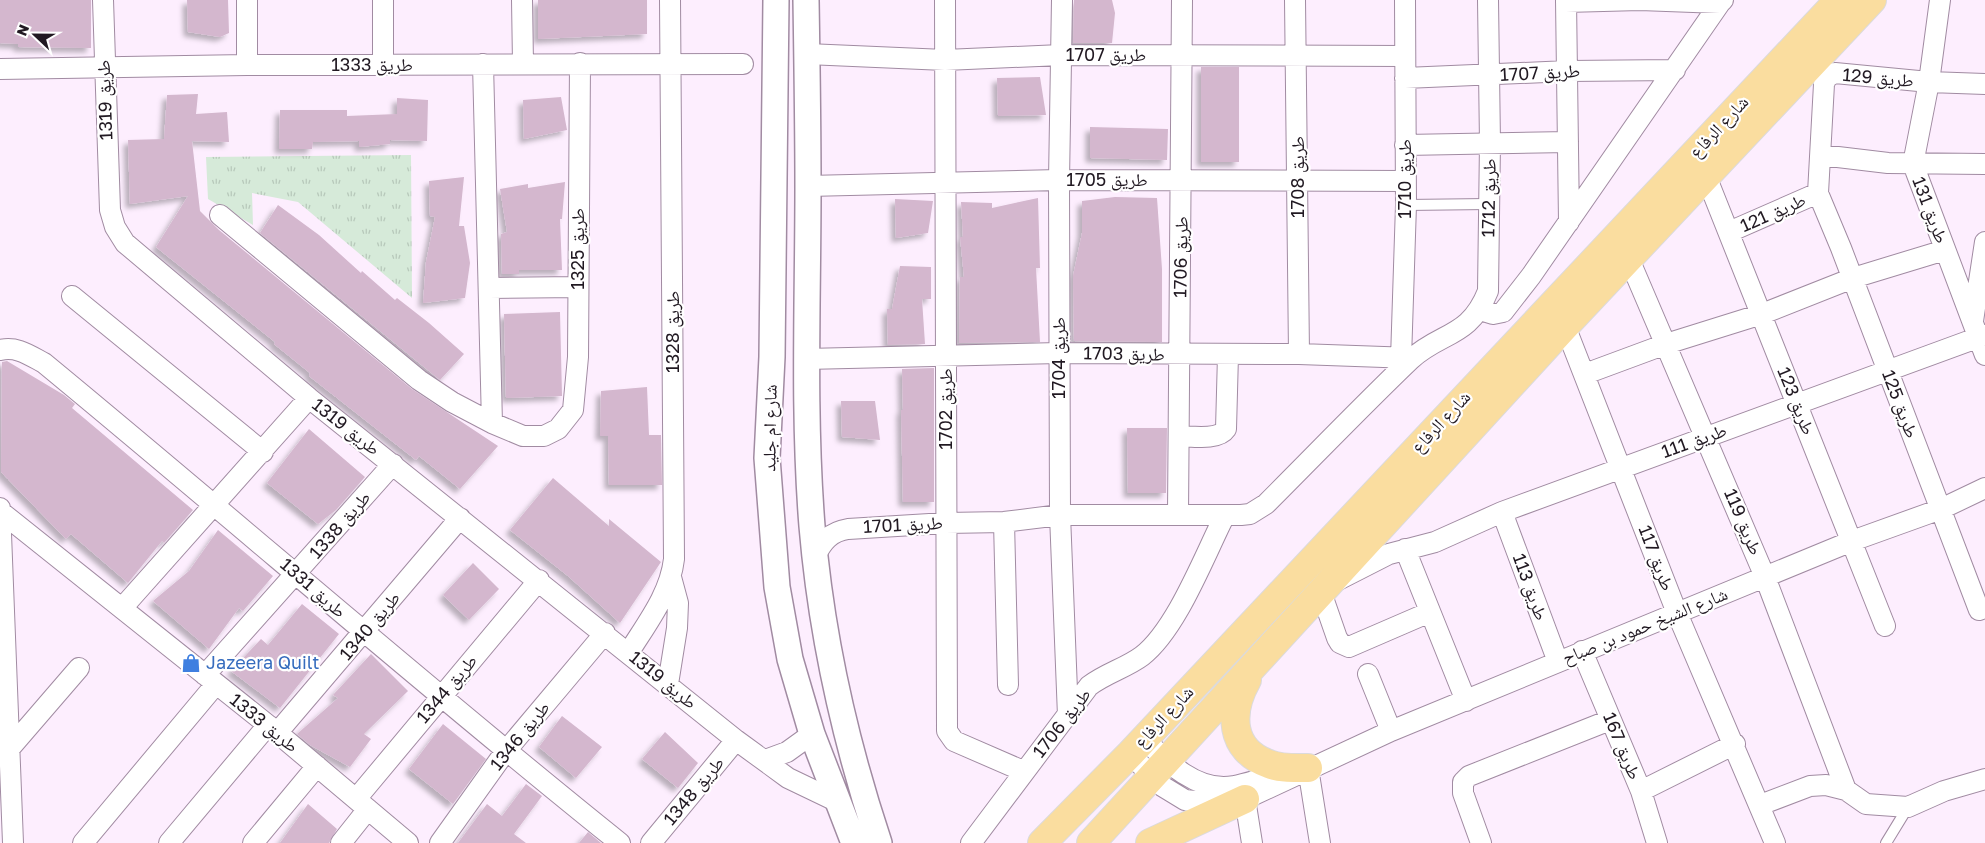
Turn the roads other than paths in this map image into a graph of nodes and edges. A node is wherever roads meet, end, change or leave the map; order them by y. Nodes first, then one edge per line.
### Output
1 (103, 0) edge
2 (247, 0) edge
3 (383, 0) edge
4 (522, 0) edge
5 (670, 0) edge
6 (776, 0) edge
7 (806, 0) edge
8 (945, 0) edge
9 (1062, 0) edge
10 (1182, 0) edge
11 (1295, 0) edge
12 (1405, 0) edge
13 (1488, 0) edge
14 (1640, 0) edge
15 (1839, 0) edge
16 (1872, 0) edge
17 (1940, 0) edge
18 (1566, 1) edge
19 (1721, 2) edge
20 (806, 54) junction
21 (1061, 55) junction
22 (1181, 55) junction
23 (1297, 56) junction
24 (1405, 56) junction
25 (945, 60) junction
26 (522, 63) junction
27 (580, 63) junction
28 (671, 63) junction
29 (483, 64) junction
30 (743, 64) dead end
31 (247, 65) junction
32 (382, 65) junction
33 (104, 67) junction
34 (0, 70) edge
35 (1675, 70) junction
36 (1568, 71) junction
37 (1488, 76) junction
38 (1405, 78) junction
39 (1930, 82) junction
40 (1985, 84) edge
41 (1568, 142) junction
42 (1490, 143) junction
43 (1405, 145) junction
44 (1821, 155) junction
45 (1913, 164) junction
46 (1985, 164) edge
47 (1706, 176) junction
48 (1059, 180) junction
49 (1181, 180) junction
50 (1299, 181) junction
51 (1406, 181) junction
52 (946, 184) junction
53 (808, 186) junction
54 (1818, 193) junction
55 (1488, 204) junction
56 (1406, 205) junction
57 (220, 215) dead end
58 (1569, 222) junction
59 (1729, 232) junction
60 (1985, 242) edge
61 (1945, 250) junction
62 (1629, 259) junction
63 (1853, 278) junction
64 (578, 287) junction
65 (489, 288) junction
66 (72, 296) dead end
67 (1480, 310) junction
68 (1762, 314) junction
69 (1565, 326) junction
70 (1980, 337) edge
71 (1666, 344) junction
72 (0, 350) edge
73 (1059, 353) junction
74 (1299, 354) junction
75 (1180, 355) junction
76 (1228, 355) junction
77 (946, 356) junction
78 (806, 358) junction
79 (1406, 358) junction
80 (1887, 371) junction
81 (1585, 374) junction
82 (309, 398) junction
83 (1798, 403) junction
84 (492, 423) junction
85 (1179, 436) junction
86 (1707, 436) junction
87 (263, 452) junction
88 (393, 464) junction
89 (1622, 467) junction
90 (1985, 488) edge
91 (214, 504) junction
92 (1941, 509) junction
93 (1, 510) edge
94 (1502, 512) junction
95 (1178, 514) junction
96 (1060, 515) junction
97 (1225, 515) junction
98 (460, 518) junction
99 (1004, 522) junction
100 (946, 523) junction
101 (1852, 542) junction
102 (1405, 549) junction
103 (815, 556) junction
104 (297, 574) junction
105 (671, 577) junction
106 (1765, 577) junction
107 (539, 580) junction
108 (1324, 589) junction
109 (123, 607) junction
110 (1985, 608) edge
111 (1430, 612) junction
112 (1677, 613) junction
113 (1884, 626) dead end
114 (364, 633) junction
115 (605, 633) junction
116 (1582, 651) junction
117 (629, 652) junction
118 (1260, 658) junction
119 (1558, 662) junction
120 (79, 668) dead end
121 (1368, 674) dead end
122 (211, 680) junction
123 (668, 684) junction
124 (1008, 685) dead end
125 (441, 696) junction
126 (1466, 701) junction
127 (1068, 716) junction
128 (1610, 720) junction
129 (273, 729) junction
130 (1391, 731) junction
131 (812, 734) junction
132 (736, 740) junction
133 (1735, 744) junction
134 (1137, 746) junction
135 (10, 748) junction
136 (505, 752) junction
137 (765, 760) junction
138 (317, 766) junction
139 (1308, 768) junction
140 (1159, 769) junction
141 (1024, 771) junction
142 (1985, 779) edge
143 (1846, 790) junction
144 (1641, 791) junction
145 (1245, 799) junction
146 (838, 802) junction
147 (362, 804) junction
148 (1760, 805) junction
149 (1908, 807) junction
150 (14, 843) edge
151 (83, 843) edge
152 (169, 843) edge
153 (253, 843) edge
154 (341, 843) edge
155 (408, 843) edge
156 (440, 843) edge
157 (620, 843) edge
158 (651, 843) edge
159 (854, 843) edge
160 (879, 843) edge
161 (971, 843) edge
162 (1042, 843) edge
163 (1091, 843) edge
164 (1150, 843) edge
165 (1252, 843) edge
166 (1320, 843) edge
167 (1481, 843) edge
168 (1657, 843) edge
169 (1775, 843) edge
170 (1886, 843) edge

1 - 33 street, طريق 1319
2 - 31 street
3 - 32 street
4 - 26 street
5 - 28 street, طريق 1328
6 - 131 street, شارع ام جليد
7 - 20 street, شارع ام جليد
8 - 25 street, طريق 1702
9 - 21 street, طريق 1704
10 - 22 street, طريق 1706
11 - 23 street, طريق 1708
12 - 24 street, طريق 1710
13 - 37 street, طريق 1712
14 - 18 street
14 - 19 street
15 - 134 main road, شارع الرفاع
16 - 47 main road, شارع الرفاع
17 - 39 street, طريق 131
18 - 36 street
19 - 35 street
20 - 25 street, طريق 1707
20 - 53 street, شارع ام جليد
21 - 22 street, طريق 1707
21 - 25 street, طريق 1707
21 - 48 street, طريق 1704
22 - 23 street, طريق 1707
22 - 49 street, طريق 1706
23 - 24 street, طريق 1707
23 - 50 street, طريق 1708
24 - 38 street, طريق 1710
25 - 52 street, طريق 1702
26 - 27 street, طريق 1333
26 - 29 street, طريق 1333
27 - 28 street, طريق 1333
27 - 64 street, طريق 1325
28 - 30 street, طريق 1333
28 - 105 street, طريق 1328
29 - 32 street, طريق 1333
29 - 65 street
31 - 32 street, طريق 1333
31 - 33 street, طريق 1333
33 - 34 street, طريق 1333
33 - 82 street, طريق 1319
35 - 36 street, طريق 1707
35 - 58 street
36 - 37 street, طريق 1707
36 - 41 street
37 - 38 street, طريق 1707
37 - 42 street, طريق 1712
38 - 43 street, طريق 1710
39 - 40 street, طريق 129
39 - 44 street, طريق 129
39 - 45 street, طريق 131
41 - 42 street
41 - 58 street
42 - 43 street
42 - 55 street, طريق 1712
43 - 51 street, طريق 1710
44 - 45 street
44 - 54 street, طريق 129
45 - 46 street
45 - 61 street, طريق 131
47 - 59 street, طريق 123
47 - 62 main road, شارع الرفاع
48 - 49 street, طريق 1705
48 - 52 street, طريق 1705
48 - 73 street, طريق 1704
49 - 50 street, طريق 1705
49 - 75 street, طريق 1706
50 - 51 street, طريق 1705
50 - 74 street, طريق 1708
51 - 56 street, طريق 1710
52 - 53 street, طريق 1705
52 - 77 street, طريق 1702
53 - 78 street, شارع ام جليد
54 - 59 street, طريق 121
54 - 63 street, طريق 125
55 - 56 lane
55 - 67 street, طريق 1712
56 - 79 street, طريق 1710
57 - 84 street
58 - 67 street
59 - 68 street, طريق 123
60 - 70 street
61 - 63 street
61 - 70 street, طريق 131
62 - 69 main road, شارع الرفاع
62 - 71 street, طريق 119
63 - 68 street
63 - 80 street, طريق 125
64 - 65 street
64 - 84 street, طريق 1325
65 - 84 street
66 - 87 street
67 - 79 street, طريق 1712
68 - 71 street
68 - 83 street, طريق 123
69 - 81 street, طريق 117
69 - 108 main road, شارع الرفاع
70 - 80 street, طريق 111
71 - 81 street
71 - 86 street, طريق 119
72 - 91 street, طريق 1331
73 - 75 street, طريق 1703
73 - 77 street, طريق 1703
73 - 96 street, طريق 1704
74 - 76 street, طريق 1703
74 - 79 street, طريق 1703
75 - 76 street, طريق 1703
75 - 85 street, طريق 1706
76 - 85 street
77 - 78 street, طريق 1703
77 - 100 street, طريق 1702
78 - 103 street, شارع ام جليد
79 - 97 street, طريق 1712
80 - 83 street, طريق 111
80 - 92 street, طريق 125
81 - 89 street, طريق 117
82 - 87 street
82 - 88 street, طريق 1319
83 - 86 street, طريق 111
83 - 101 street, طريق 123
85 - 95 street, طريق 1706
86 - 89 street, طريق 111
86 - 106 street, طريق 119
87 - 91 street
88 - 98 street, طريق 1319
88 - 104 street, طريق 1338
89 - 94 street, طريق 111
89 - 112 street, طريق 117
90 - 92 street, شارع الشيخ حمود بن صباح
91 - 104 street, طريق 1331
91 - 109 street
92 - 101 street, شارع الشيخ حمود بن صباح
92 - 110 street, طريق 125
93 - 109 street, طريق 1333
93 - 135 street
94 - 102 street, طريق 111
94 - 119 street, طريق 113
95 - 96 street, طريق 1701
95 - 97 street, طريق 1701
96 - 99 street, طريق 1701
96 - 127 street, طريق 1704
97 - 127 street, طريق 1706
98 - 107 street, طريق 1319
98 - 114 street, طريق 1340
99 - 100 street, طريق 1701
99 - 124 street
100 - 103 street, طريق 1701
100 - 141 street, طريق 1702
101 - 106 street, شارع الشيخ حمود بن صباح
101 - 113 street, طريق 123
102 - 108 street, طريق 111
102 - 111 street
103 - 160 street, شارع ام جليد
104 - 114 street, طريق 1331
104 - 122 street, طريق 1338
105 - 117 street, طريق 1328
105 - 123 street
106 - 112 street, شارع الشيخ حمود بن صباح
106 - 143 street, طريق 119
107 - 115 street, طريق 1319
107 - 125 street, طريق 1344
108 - 111 street
108 - 118 main road, شارع الرفاع
109 - 122 street, طريق 1333
111 - 126 street
112 - 116 street, شارع الشيخ حمود بن صباح
112 - 133 street, طريق 117
114 - 125 street, طريق 1331
114 - 129 street, طريق 1340
115 - 117 street, طريق 1319
115 - 136 street, طريق 1346
116 - 119 street, شارع الشيخ حمود بن صباح
116 - 128 street, طريق 167
117 - 123 street, طريق 1319
118 - 139 main road
118 - 140 main road, شارع الرفاع
119 - 126 street, شارع الشيخ حمود بن صباح
120 - 135 street
121 - 130 street
122 - 129 street, طريق 1333
122 - 151 street, طريق 1338
123 - 132 street, طريق 1319
125 - 136 street, طريق 1331
125 - 147 street, طريق 1344
126 - 130 street, شارع الشيخ حمود بن صباح
127 - 141 street, طريق 1706
128 - 144 street, طريق 167
128 - 167 street
129 - 138 street, طريق 1333
129 - 152 street, طريق 1340
130 - 139 street, شارع الشيخ حمود بن صباح
131 - 137 street
131 - 146 street, شارع ام جليد
132 - 137 street, طريق 1319
132 - 158 street, طريق 1348
133 - 144 street
133 - 148 street, طريق 117
134 - 140 street, شارع الشيخ حمود بن صباح
134 - 162 main road, شارع الرفاع
135 - 150 street
136 - 156 street, طريق 1346
136 - 157 street, طريق 1331
137 - 146 street, طريق 1319
138 - 147 street, طريق 1333
138 - 153 street
139 - 140 street, شارع الشيخ حمود بن صباح
139 - 145 street, شارع الشيخ حمود بن صباح
139 - 166 street
140 - 145 street, شارع الشيخ حمود بن صباح
140 - 163 main road, شارع الرفاع
141 - 161 street, طريق 1706
142 - 149 street
143 - 148 street
143 - 149 street
144 - 168 street, طريق 167
145 - 164 main road
145 - 165 street
146 - 159 street, شارع ام جليد
147 - 154 street, طريق 1344
147 - 155 street, طريق 1333
148 - 169 street, طريق 117
149 - 170 lane

